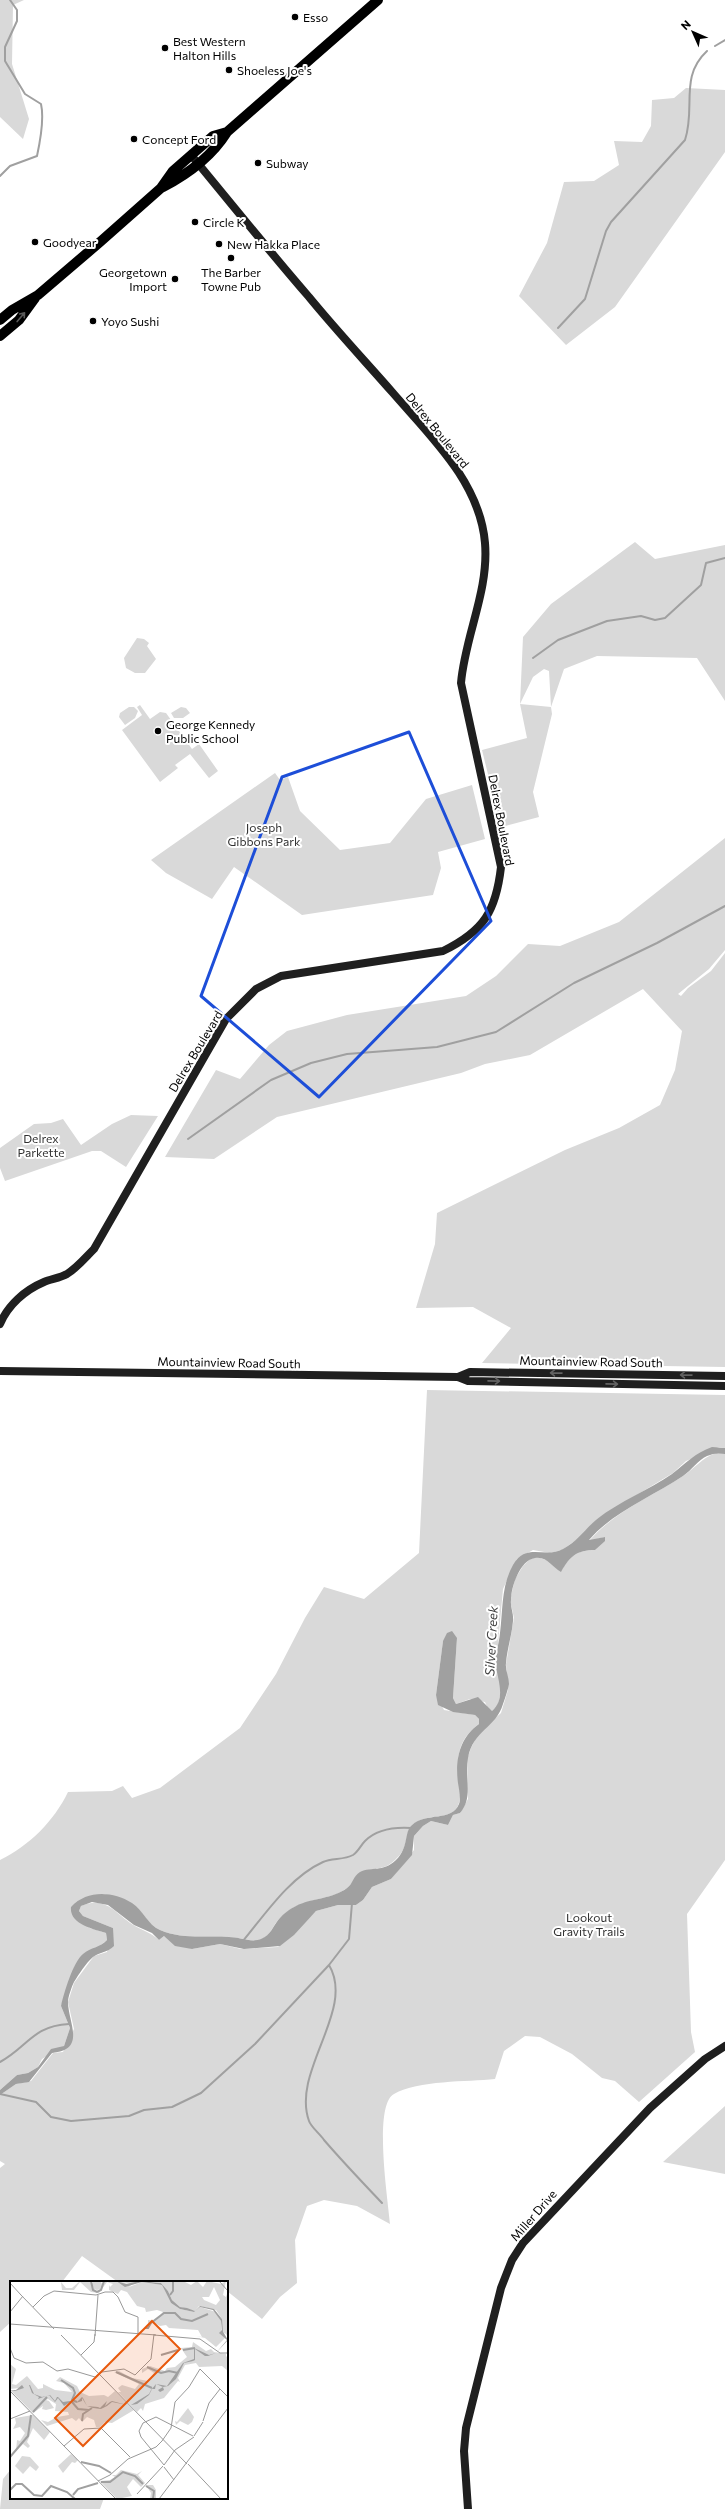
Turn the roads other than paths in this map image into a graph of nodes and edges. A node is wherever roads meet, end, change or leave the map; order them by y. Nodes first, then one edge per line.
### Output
1 (378, 0) edge
2 (227, 132) junction
3 (191, 155) junction
4 (198, 163) junction
5 (161, 188) junction
6 (38, 295) junction
7 (0, 320) edge
8 (0, 336) edge
9 (0, 1324) edge
10 (0, 1371) edge
11 (725, 1376) edge
12 (458, 1377) junction
13 (725, 1386) edge
14 (725, 2046) edge
15 (468, 2509) edge

1 - 2 main road
2 - 3 main road
2 - 4 main road
3 - 4 street, Delrex Boulevard
3 - 5 main road
4 - 5 main road
4 - 9 street, Delrex Boulevard
5 - 6 main road
6 - 7 main road
8 -> 6 main road
10 - 12 street, Mountainview Road South
11 -> 12 street, Mountainview Road South
12 -> 13 street, Mountainview Road South
14 - 15 street, Miller Drive

